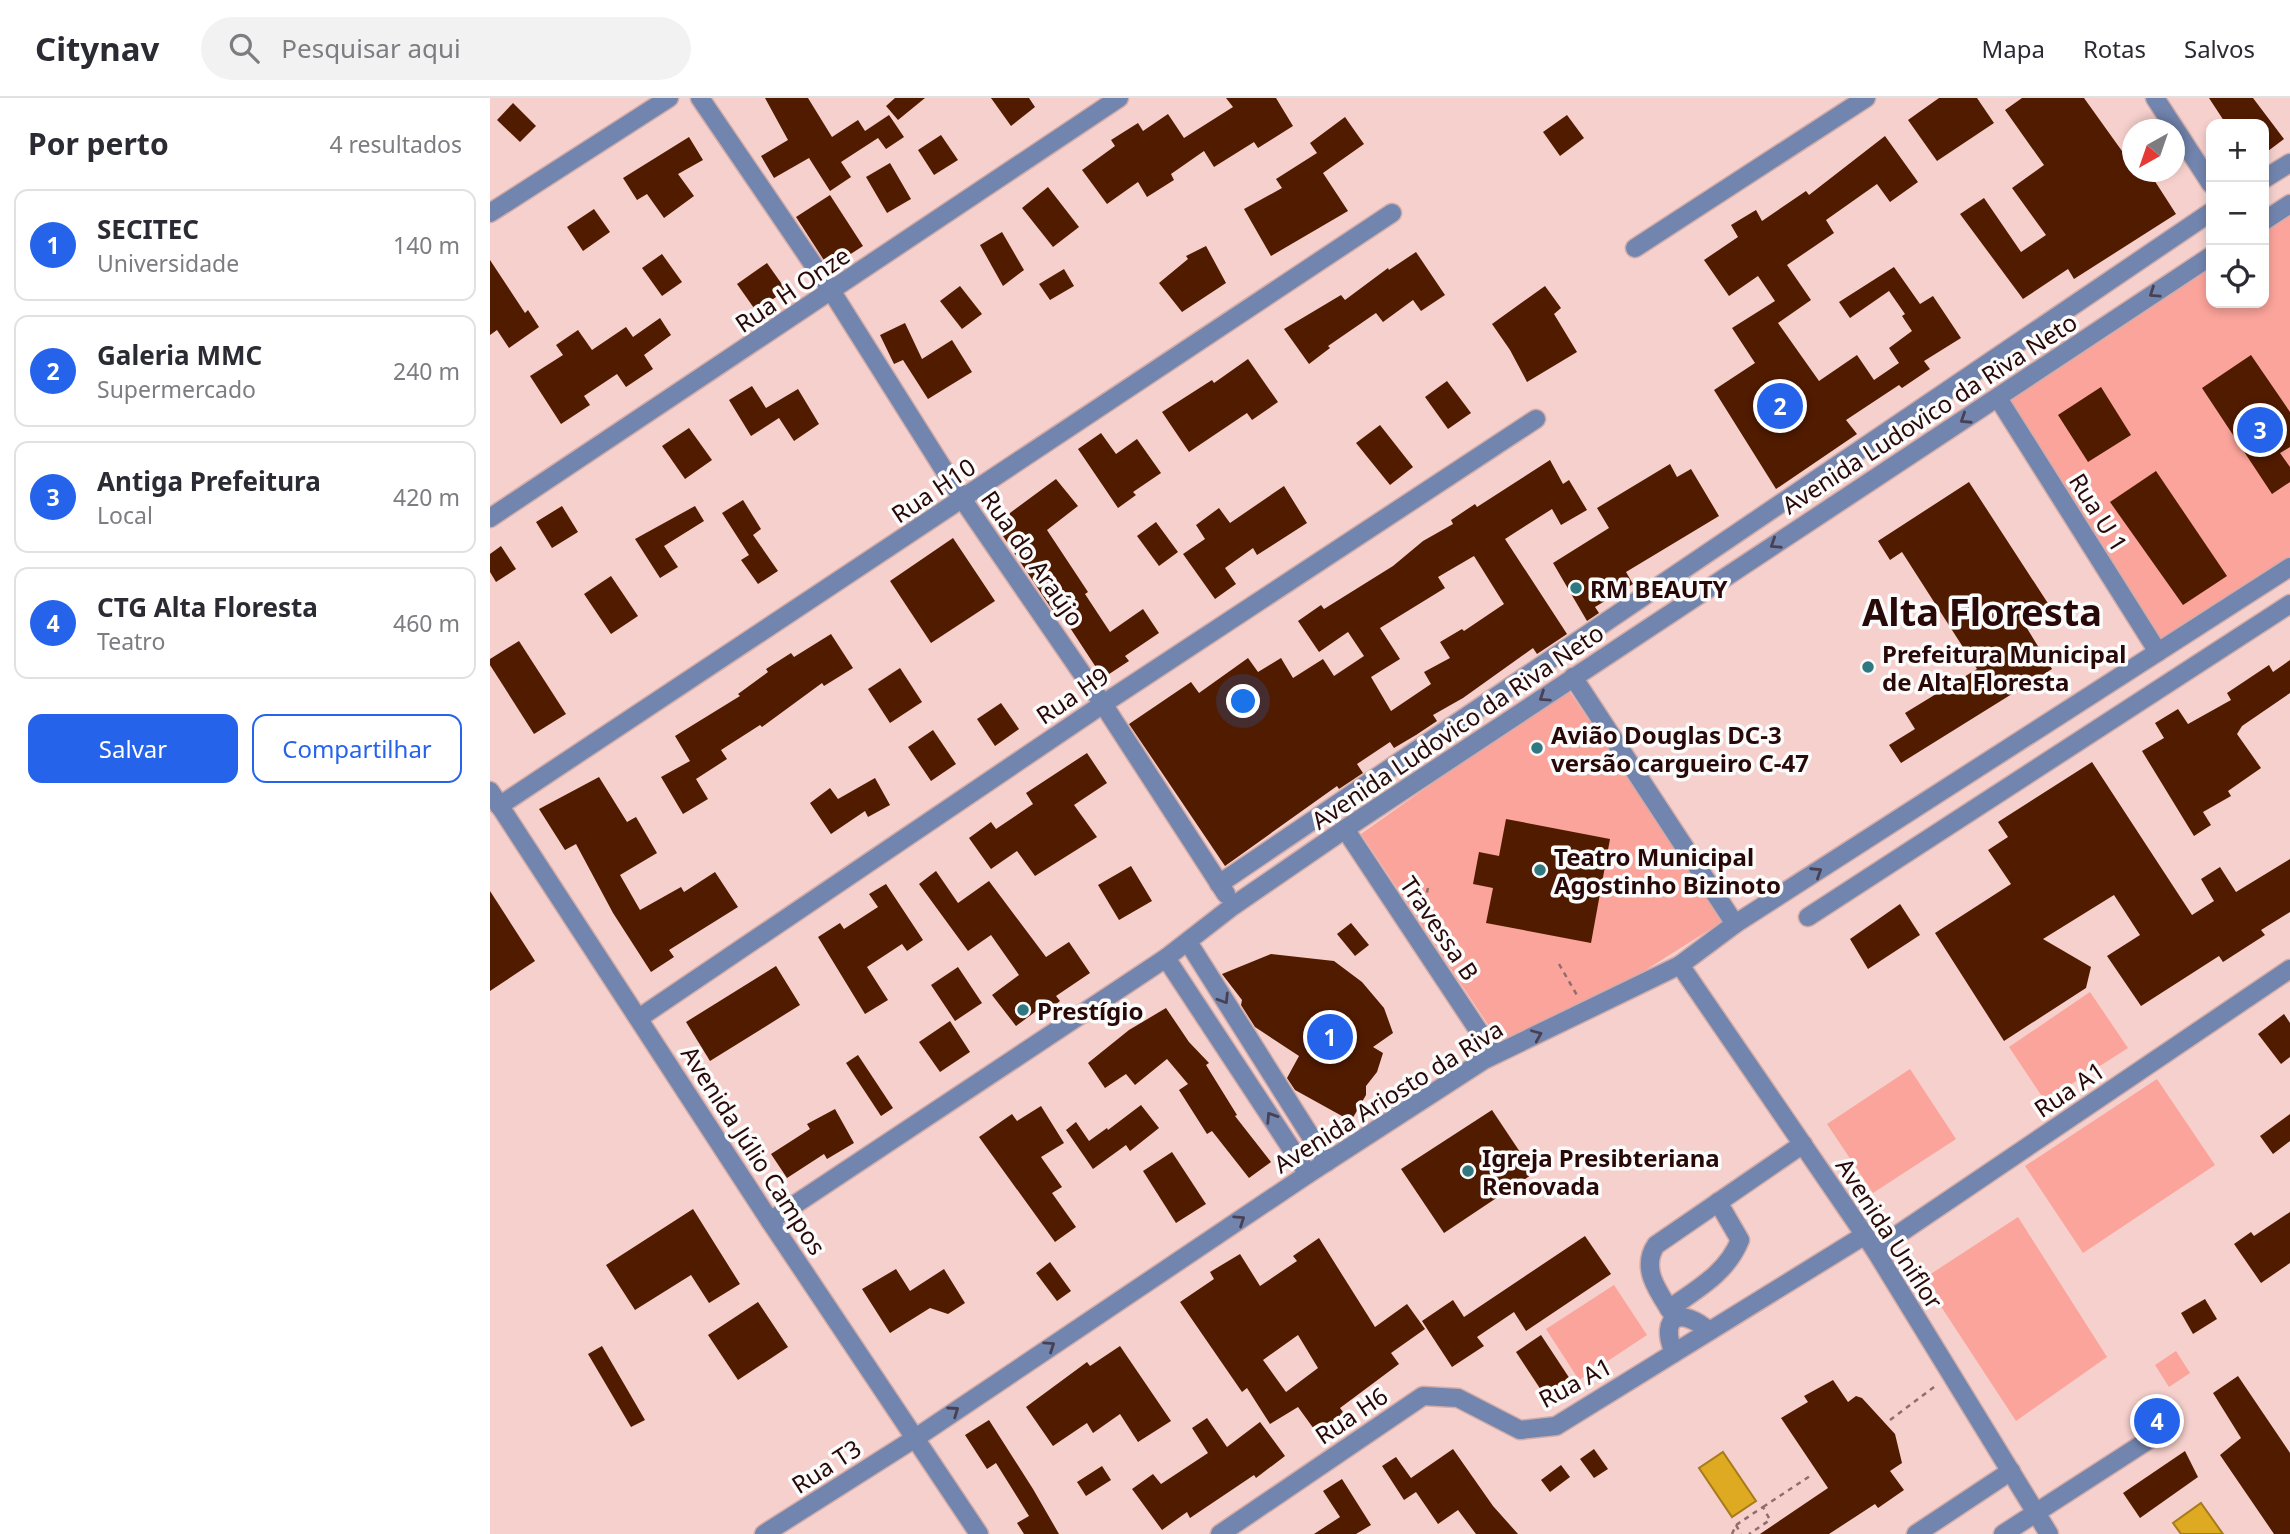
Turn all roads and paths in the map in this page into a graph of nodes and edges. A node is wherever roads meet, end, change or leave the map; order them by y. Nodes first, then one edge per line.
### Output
1 (669, 98) edge
2 (700, 98) edge
3 (1119, 98) edge
4 (1866, 98) edge
5 (2155, 98) edge
6 (2290, 163) edge
7 (2269, 176) edge
8 (2210, 182) edge
9 (2290, 204) edge
10 (490, 213) edge
11 (1392, 213) dead end
12 (2206, 215) edge
13 (2269, 218) edge
14 (1634, 248) dead end
15 (2206, 259) edge
16 (832, 292) junction
17 (1998, 398) junction
18 (1536, 419) dead end
19 (963, 500) junction
20 (490, 518) edge
21 (2290, 567) edge
22 (2290, 604) edge
23 (2158, 652) junction
24 (1573, 677) junction
25 (1103, 704) junction
26 (495, 799) edge
27 (1345, 829) junction
28 (1219, 884) junction
29 (1427, 888) dead end
30 (1233, 906) junction
31 (1808, 917) dead end
32 (1407, 923) junction
33 (1735, 924) junction
34 (1188, 942) junction
35 (1166, 958) junction
36 (1559, 964) dead end
37 (1680, 965) junction
38 (2290, 969) edge
39 (1586, 1013) junction
40 (639, 1018) junction
41 (1494, 1054) junction
42 (1265, 1064) junction
43 (1244, 1077) junction
44 (1803, 1144) junction
45 (1327, 1162) junction
46 (1308, 1174) junction
47 (1718, 1202) junction
48 (770, 1222) junction
49 (1865, 1235) junction
50 (1875, 1250) junction
51 (1672, 1314) junction
52 (1709, 1331) junction
53 (1674, 1353) junction
54 (1950, 1375) junction
55 (1890, 1420) dead end
56 (1520, 1430) joint
57 (2164, 1430) dead end
58 (914, 1439) junction
59 (2011, 1471) junction
60 (1810, 1476) dead end
61 (1763, 1507) junction
62 (2036, 1514) junction
63 (1736, 1525) junction
64 (764, 1534) edge
65 (979, 1534) edge
66 (1220, 1534) edge
67 (1732, 1534) edge
68 (1741, 1534) edge
69 (1749, 1534) edge
70 (1916, 1534) edge
71 (2003, 1534) edge
72 (2049, 1534) edge

1 - 10 street
2 - 16 street, Rua do Araújo
3 - 16 street, Rua H Onze
4 - 14 street
5 - 8 street
6 - 7 street
9 - 13 street
11 - 19 street, Rua H10
12 - 28 street
15 -> 17 street, Avenida Ludovico da Riva Neto
16 - 19 street, Rua do Araújo
16 - 20 street, Rua H Onze
17 - 23 street, Rua U 1
17 -> 24 street, Avenida Ludovico da Riva Neto
18 - 25 street, Rua H9
19 - 25 street, Rua do Araújo
19 - 26 street, Rua H10
21 - 23 street, Avenida Ariosto da Riva
22 - 31 street
33 -> 23 street, Avenida Ariosto da Riva
24 -> 27 street, Avenida Ludovico da Riva Neto
24 - 33 street
25 - 28 street, Rua do Araújo
25 - 40 street, Rua H9
26 - 40 street, Avenida Júlio Campos
27 - 30 street, Avenida Ludovico da Riva Neto
27 - 32 street, Travessa B
28 - 30 street, Rua do Araújo
29 - 32 path
30 - 34 street, Avenida Ludovico da Riva Neto
32 - 41 street, Travessa B
33 - 37 street, Avenida Ariosto da Riva
34 - 35 street, Avenida Ludovico da Riva Neto
34 -> 42 street
35 - 43 street
35 - 48 street, Avenida Ludovico da Riva Neto
36 - 39 path
37 - 39 street, Avenida Ariosto da Riva
37 - 44 street, Avenida Uniflor
38 - 50 street, Rua A1
41 -> 39 street, Avenida Ariosto da Riva
40 - 48 street, Avenida Júlio Campos
41 - 45 street, Avenida Ariosto da Riva
42 - 43 street
42 - 45 street
46 -> 43 street
44 - 47 street
44 - 49 street, Avenida Uniflor
45 - 46 street, Avenida Ariosto da Riva
58 -> 46 street, Avenida Ariosto da Riva
47 - 51 street
47 - 51 street
48 - 58 street, Avenida Júlio Campos
49 - 50 street, Avenida Uniflor
49 - 52 street, Rua A1
50 - 54 street, Avenida Uniflor
51 - 52 street
51 - 53 street
52 - 53 street, Rua A1
53 - 56 street, Rua A1
54 - 55 path
54 - 59 street, Avenida Uniflor
56 - 66 street, Rua H6
57 - 62 street
58 - 64 street, Rua T3
58 - 65 street, Avenida Júlio Campos
59 - 62 street, Avenida Uniflor
59 - 70 street
60 - 61 path
61 - 63 path
61 - 69 path
62 - 71 street
62 - 72 street, Avenida Uniflor
63 - 67 path
63 - 68 path

